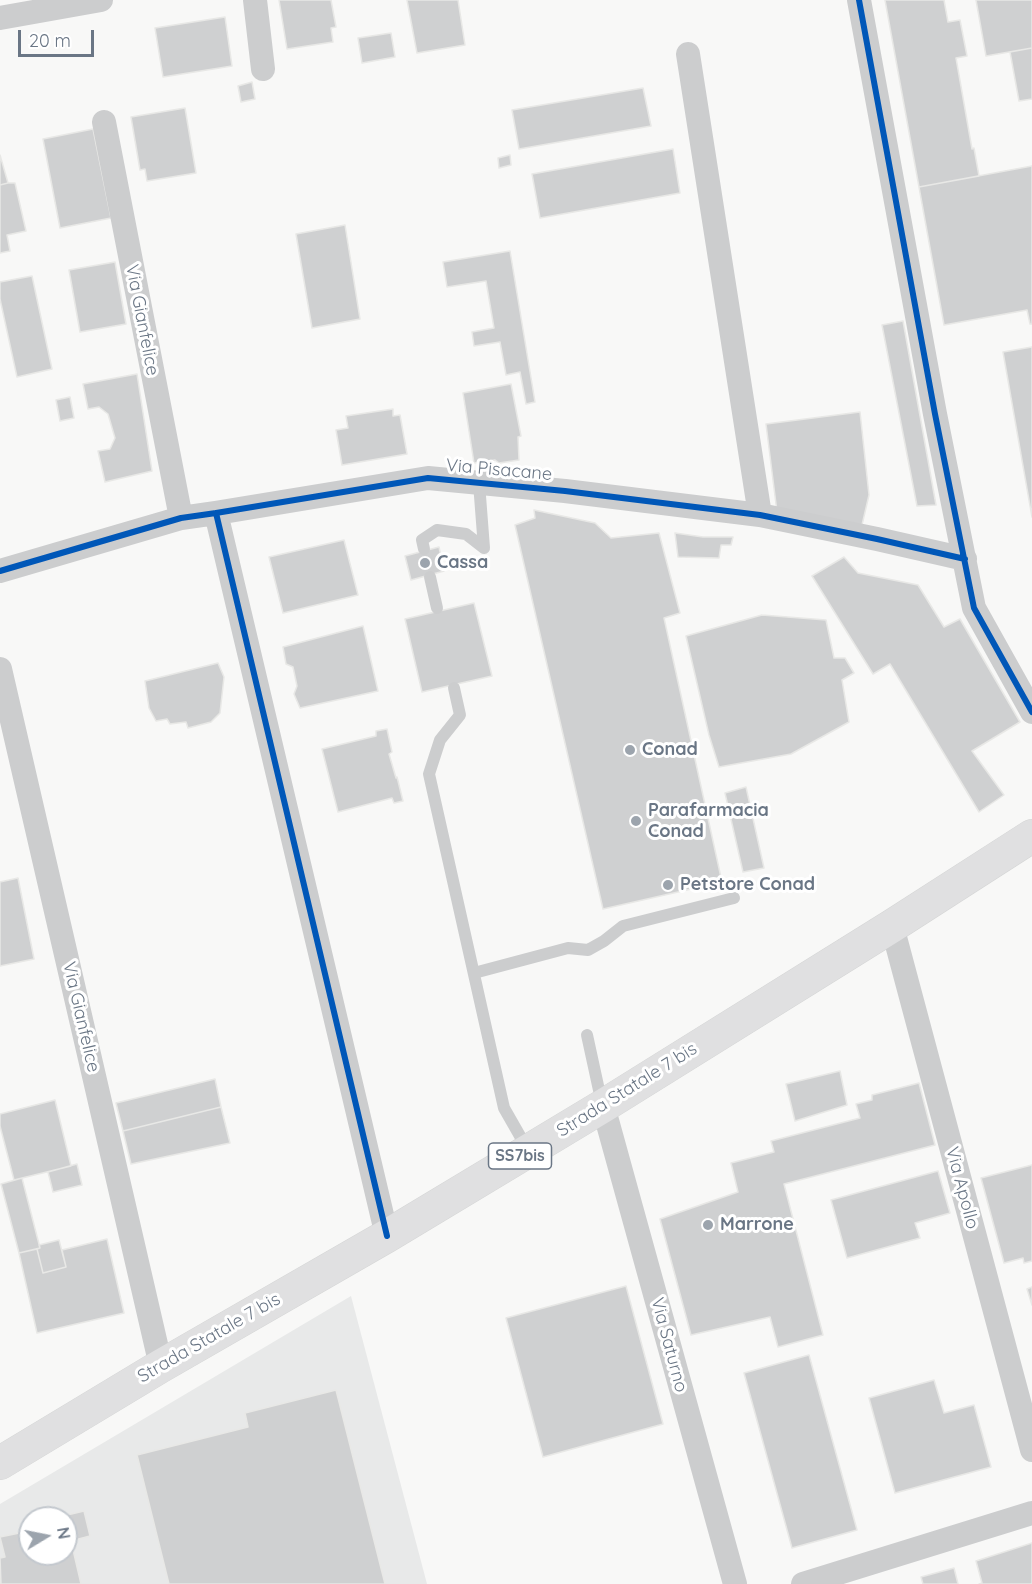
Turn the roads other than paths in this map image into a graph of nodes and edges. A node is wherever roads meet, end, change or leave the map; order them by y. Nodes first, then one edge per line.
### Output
1 (102, 0) edge
2 (255, 0) edge
3 (859, 0) edge
4 (0, 18) edge
5 (688, 54) dead end
6 (263, 69) dead end
7 (104, 122) dead end
8 (479, 483) junction
9 (216, 513) junction
10 (760, 515) junction
11 (181, 518) junction
12 (424, 549) dead end
13 (964, 559) junction
14 (0, 571) edge
15 (430, 577) dead end
16 (437, 608) dead end
17 (0, 669) edge
18 (454, 688) dead end
19 (1032, 712) edge
20 (1032, 836) edge
21 (734, 898) dead end
22 (892, 926) junction
23 (474, 973) junction
24 (587, 1035) dead end
25 (603, 1106) junction
26 (529, 1151) junction
27 (387, 1236) junction
28 (161, 1366) junction
29 (1032, 1450) edge
30 (0, 1463) edge
31 (1032, 1513) edge
32 (735, 1584) edge
33 (803, 1584) edge

1 - 4 street
2 - 6 street
3 - 13 street
5 - 10 street
7 - 11 street, Via Gianfelice
8 - 9 street, Via Pisacane
8 - 10 street, Via Pisacane
8 - 12 lane
9 - 11 street, Via Pisacane
9 - 27 street
10 - 13 street, Via Pisacane
11 - 14 street, Via Pisacane
13 - 19 street
15 - 16 lane
17 - 28 street, Via Gianfelice
18 - 23 lane
20 - 22 main road, Strada Statale 7 bis / SS7bis
21 - 23 lane
22 - 25 main road, Strada Statale 7 bis / SS7bis
22 - 29 street, Via Apollo
23 - 26 lane
24 - 25 lane
25 - 26 main road, Strada Statale 7 bis / SS7bis
25 - 32 street, Via Saturno
26 - 27 main road, Strada Statale 7 bis / SS7bis
27 - 28 main road, Strada Statale 7 bis / SS7bis
28 - 30 main road, Strada Statale 7 bis / SS7bis
31 - 33 street

